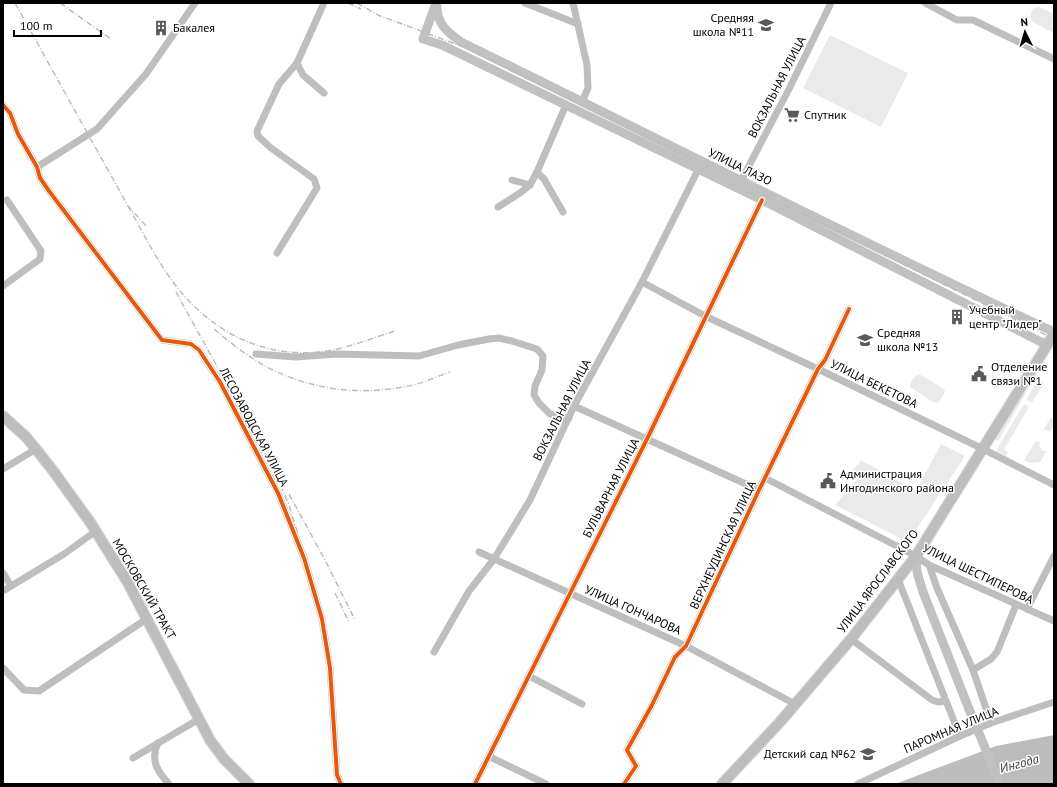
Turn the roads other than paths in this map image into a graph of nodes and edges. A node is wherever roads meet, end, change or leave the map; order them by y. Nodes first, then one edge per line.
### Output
1 (195, 3) edge
2 (436, 3) edge
3 (525, 3) edge
4 (573, 3) edge
5 (831, 3) edge
6 (925, 3) edge
7 (323, 5) dead end
8 (578, 24) junction
9 (1054, 59) edge
10 (297, 63) junction
11 (324, 93) dead end
12 (582, 102) junction
13 (566, 104) junction
14 (3, 105) edge
15 (37, 167) junction
16 (698, 170) junction
17 (537, 172) junction
18 (512, 180) dead end
19 (741, 181) junction
20 (530, 185) junction
21 (7, 200) dead end
22 (762, 200) junction
23 (498, 207) dead end
24 (563, 212) dead end
25 (277, 253) dead end
26 (642, 282) junction
27 (3, 286) edge
28 (849, 309) dead end
29 (707, 317) junction
30 (1054, 333) edge
31 (1047, 345) junction
32 (256, 354) dead end
33 (818, 369) junction
34 (574, 406) junction
35 (3, 416) edge
36 (569, 418) junction
37 (647, 439) junction
38 (36, 449) junction
39 (983, 449) junction
40 (3, 469) edge
41 (765, 478) junction
42 (1054, 485) edge
43 (759, 490) junction
44 (96, 531) junction
45 (479, 552) dead end
46 (916, 556) junction
47 (1054, 556) edge
48 (494, 559) junction
49 (930, 565) junction
50 (3, 573) edge
51 (898, 579) junction
52 (11, 586) junction
53 (3, 591) edge
54 (570, 593) junction
55 (1016, 605) junction
56 (1027, 610) junction
57 (148, 618) junction
58 (1054, 621) edge
59 (851, 639) junction
60 (686, 646) junction
61 (434, 652) dead end
62 (3, 668) edge
63 (973, 670) junction
64 (529, 676) junction
65 (946, 701) junction
66 (1054, 702) edge
67 (582, 704) dead end
68 (795, 704) junction
69 (199, 719) junction
70 (991, 723) junction
71 (960, 736) junction
72 (158, 743) junction
73 (490, 757) junction
74 (133, 758) dead end
75 (169, 784) edge
76 (249, 784) edge
77 (340, 784) edge
78 (475, 784) edge
79 (546, 784) edge
80 (624, 784) edge
81 (724, 784) edge
82 (858, 784) edge
83 (1000, 784) edge

1 - 15 street
2 - 12 main road, УЛИЦА ЛАЗО
2 - 13 main road, УЛИЦА ЛАЗО
3 - 8 street
4 - 8 street
5 - 19 street, ВОКЗАЛЬНАЯ УЛИЦА
6 - 9 street
7 - 10 street
8 - 12 street
10 - 11 street
10 - 25 street
12 - 19 main road, УЛИЦА ЛАЗО
13 - 16 main road, УЛИЦА ЛАЗО
13 - 17 street
14 - 15 street, ЛЕСОЗАВОДСКАЯ УЛИЦА
15 - 77 street, ЛЕСОЗАВОДСКАЯ УЛИЦА
16 - 22 main road, УЛИЦА ЛАЗО
16 - 26 street, ВОКЗАЛЬНАЯ УЛИЦА
17 - 20 street
17 - 24 street
18 - 20 street
19 - 30 main road, УЛИЦА ЛАЗО
20 - 23 street
21 - 27 street
22 - 29 street, БУЛЬВАРНАЯ УЛИЦА
22 - 31 main road, УЛИЦА ЛАЗО
26 - 29 street, УЛИЦА БЕКЕТОВА
26 - 34 street, ВОКЗАЛЬНАЯ УЛИЦА
28 - 33 street, ВЕРХНЕУДИНСКАЯ УЛИЦА
29 - 33 street, УЛИЦА БЕКЕТОВА
29 - 37 street, БУЛЬВАРНАЯ УЛИЦА
30 - 31 main road, УЛИЦА ЯРОСЛАВСКОГО
31 - 39 main road, УЛИЦА ЯРОСЛАВСКОГО
32 - 36 street
33 - 39 street, УЛИЦА БЕКЕТОВА
33 - 41 street, ВЕРХНЕУДИНСКАЯ УЛИЦА
34 - 36 street, ВОКЗАЛЬНАЯ УЛИЦА
34 - 37 street
35 - 38 main road, МОСКОВСКИЙ ТРАКТ
36 - 48 street, ВОКЗАЛЬНАЯ УЛИЦА
37 - 43 street
37 - 54 street, БУЛЬВАРНАЯ УЛИЦА
38 - 40 street
38 - 44 main road, МОСКОВСКИЙ ТРАКТ
39 - 42 street, УЛИЦА БЕКЕТОВА
39 - 46 main road, УЛИЦА ЯРОСЛАВСКОГО
41 - 43 street, ВЕРХНЕУДИНСКАЯ УЛИЦА
41 - 46 street, УЛИЦА ШЕСТИПЕРОВА
43 - 60 street, ВЕРХНЕУДИНСКАЯ УЛИЦА
44 - 52 street
44 - 57 main road, МОСКОВСКИЙ ТРАКТ
45 - 48 street, УЛИЦА ГОНЧАРОВА
46 - 49 street, УЛИЦА ШЕСТИПЕРОВА
46 - 51 main road, УЛИЦА ЯРОСЛАВСКОГО
46 - 83 main road, bridge
47 - 56 street
48 - 54 street, УЛИЦА ГОНЧАРОВА
48 - 61 street, ВОКЗАЛЬНАЯ УЛИЦА
49 - 55 street, УЛИЦА ШЕСТИПЕРОВА
49 - 63 street
50 - 52 street
51 - 59 main road, УЛИЦА ЯРОСЛАВСКОГО
51 - 65 street
52 - 53 street
54 - 60 street, УЛИЦА ГОНЧАРОВА
54 - 64 street, БУЛЬВАРНАЯ УЛИЦА
55 - 56 street, УЛИЦА ШЕСТИПЕРОВА
55 - 63 street
56 - 58 street, УЛИЦА ШЕСТИПЕРОВА
57 - 62 street
57 - 69 main road, МОСКОВСКИЙ ТРАКТ
59 - 65 street
59 - 68 main road, УЛИЦА ЯРОСЛАВСКОГО
60 - 68 street, УЛИЦА ГОНЧАРОВА
60 - 80 street, ВЕРХНЕУДИНСКАЯ УЛИЦА
63 - 70 street
64 - 67 street
64 - 73 street, БУЛЬВАРНАЯ УЛИЦА
65 - 71 street
66 - 70 street, ПАРОМНАЯ УЛИЦА
68 - 81 main road, УЛИЦА ЯРОСЛАВСКОГО
69 - 72 street
69 - 76 main road, МОСКОВСКИЙ ТРАКТ
70 - 71 street, ПАРОМНАЯ УЛИЦА
71 - 82 street, ПАРОМНАЯ УЛИЦА
72 - 74 street
72 - 75 street
73 - 78 street, БУЛЬВАРНАЯ УЛИЦА
73 - 79 street

